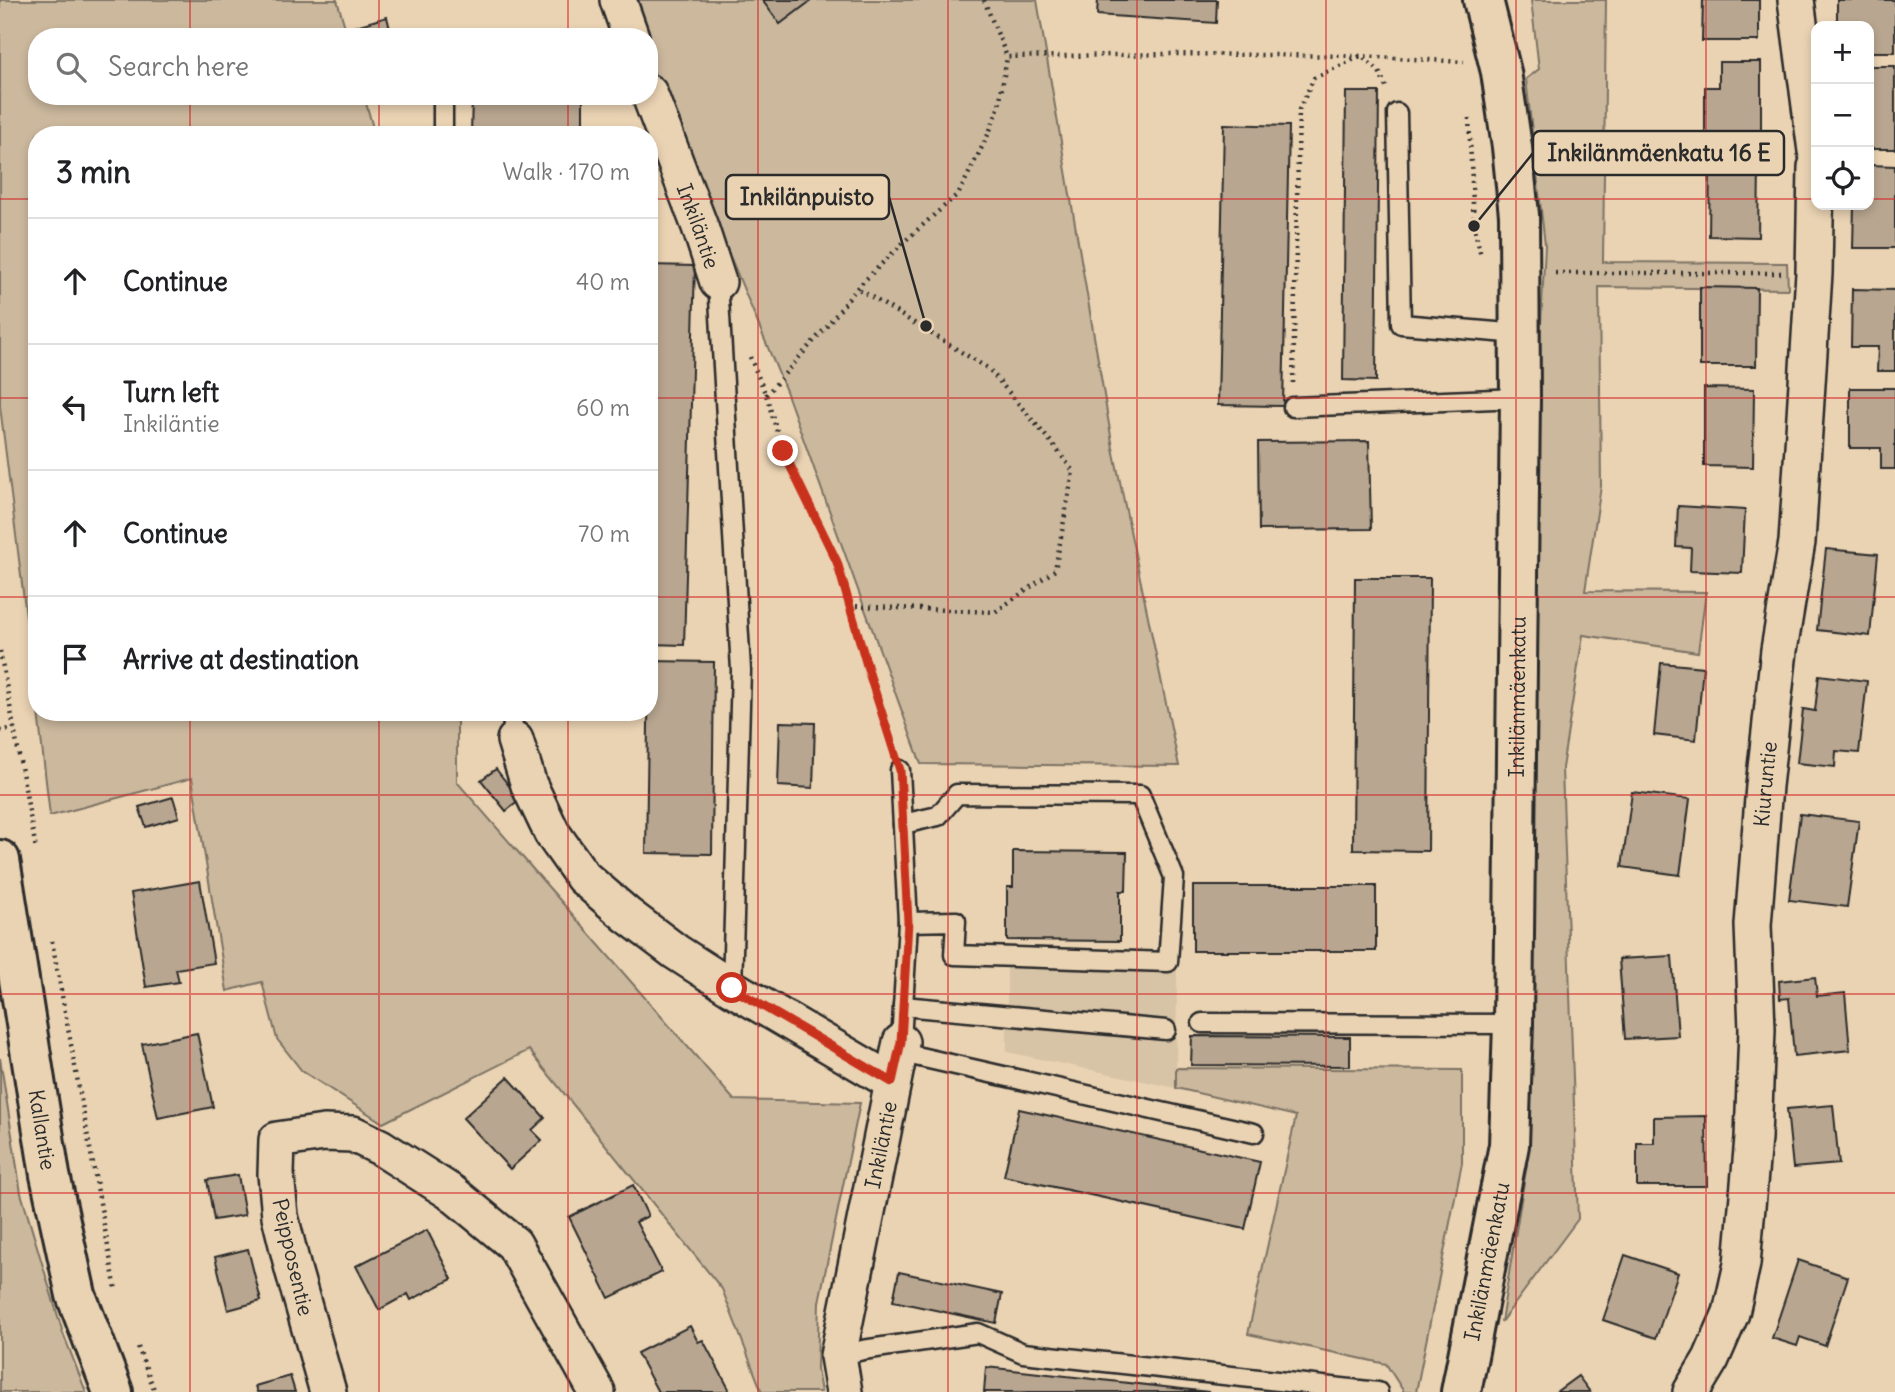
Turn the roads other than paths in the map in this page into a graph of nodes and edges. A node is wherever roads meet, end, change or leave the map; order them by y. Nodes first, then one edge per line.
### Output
1 (618, 0) edge
2 (1483, 0) edge
3 (1797, 0) edge
4 (628, 28) edge
5 (443, 105) edge
6 (654, 105) edge
7 (1397, 113) road end
8 (443, 126) edge
9 (1815, 147) edge
10 (1815, 210) edge
11 (718, 282) joint
12 (1520, 334) junction
13 (1520, 398) junction
14 (1293, 407) road end
15 (513, 726) edge
16 (900, 770) road end
17 (903, 824) junction
18 (18, 856) edge
19 (908, 922) junction
20 (732, 988) junction
21 (903, 1006) junction
22 (1202, 1023) dead end
23 (1513, 1024) junction
24 (1166, 1030) dead end
25 (897, 1059) junction
26 (1254, 1133) dead end
27 (838, 1356) junction
28 (113, 1392) edge
29 (328, 1392) edge
30 (597, 1392) edge
31 (844, 1392) edge
32 (1378, 1392) edge
33 (1461, 1392) edge
34 (1691, 1392) edge

1 - 4 street
2 - 12 street, Inkilänmäenkatu
3 - 9 street
5 - 8 lane
6 - 11 street, Inkiläntie
7 - 12 lane
10 - 34 street, Kiuruntie
11 - 20 lane
12 - 13 street, Inkilänmäenkatu
13 - 14 lane
13 - 23 street, Inkilänmäenkatu
15 - 20 street
16 - 17 lane, Inkiläntie
17 - 19 lane, Inkiläntie
17 - 19 lane
18 - 28 street, Kallantie
19 - 21 lane, Inkiläntie
20 - 25 street
21 - 24 lane
21 - 25 lane, Inkiläntie
22 - 23 lane
23 - 33 street, Inkilänmäenkatu
25 - 26 lane
25 - 27 street, Inkiläntie
27 - 31 street, Inkiläntie
27 - 32 lane
29 - 30 street, Peipposentie

